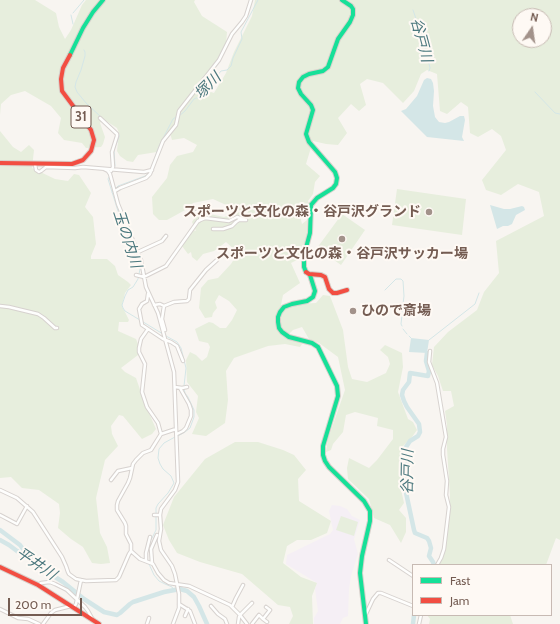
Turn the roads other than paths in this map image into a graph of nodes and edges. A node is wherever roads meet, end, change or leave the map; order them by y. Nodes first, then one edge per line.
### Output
1 (103, 0) edge
2 (251, 0) edge
3 (342, 0) edge
4 (100, 118) dead end
5 (0, 163) edge
6 (36, 164) junction
7 (104, 169) junction
8 (113, 170) junction
9 (152, 170) junction
10 (110, 174) junction
11 (115, 190) junction
12 (190, 213) dead end
13 (198, 221) junction
14 (212, 229) dead end
15 (166, 236) dead end
16 (138, 252) junction
17 (217, 260) dead end
18 (136, 275) dead end
19 (310, 275) junction
20 (142, 277) junction
21 (347, 290) dead end
22 (148, 293) junction
23 (154, 305) junction
24 (0, 306) edge
25 (164, 306) junction
26 (57, 328) dead end
27 (148, 329) junction
28 (164, 332) junction
29 (165, 339) junction
30 (430, 352) dead end
31 (182, 361) dead end
32 (175, 387) junction
33 (181, 388) junction
34 (186, 388) dead end
35 (176, 429) junction
36 (160, 434) junction
37 (177, 435) junction
38 (132, 468) junction
39 (110, 480) dead end
40 (0, 490) edge
41 (444, 491) dead end
42 (446, 495) junction
43 (27, 506) junction
44 (0, 515) edge
45 (154, 515) dead end
46 (159, 515) junction
47 (157, 535) dead end
48 (150, 537) dead end
49 (131, 551) junction
50 (388, 560) dead end
51 (147, 561) junction
52 (152, 563) junction
53 (438, 564) edge
54 (0, 567) edge
55 (412, 575) edge
56 (81, 580) junction
57 (177, 584) junction
58 (38, 585) junction
59 (243, 585) dead end
60 (77, 598) junction
61 (252, 603) dead end
62 (180, 604) junction
63 (211, 606) dead end
64 (412, 606) edge
65 (73, 607) junction
66 (232, 607) junction
67 (266, 607) dead end
68 (0, 609) edge
69 (188, 609) junction
70 (240, 615) junction
71 (185, 616) dead end
72 (365, 616) junction
73 (149, 618) dead end
74 (263, 619) junction
75 (93, 620) junction
76 (267, 622) dead end
77 (39, 624) edge
78 (43, 624) edge
79 (99, 624) edge
80 (147, 624) edge
81 (173, 624) edge
82 (195, 624) edge
83 (227, 624) edge
84 (238, 624) edge
85 (248, 624) edge
86 (252, 624) edge
87 (366, 624) edge

1 - 6 street, 31
2 - 9 street
3 - 19 street
4 - 8 street
5 - 6 street, 31
6 - 7 street
7 - 8 street
7 - 10 street
8 - 9 street
8 - 10 street
9 - 11 street
10 - 11 street
11 - 16 street
12 - 13 street
13 - 14 street
13 - 20 street
15 - 16 street
16 - 20 street
17 - 25 street
18 - 20 street
19 - 21 street
19 - 72 street
20 - 22 street
22 - 23 street
22 - 27 street
23 - 25 street
23 - 28 street
24 - 26 street
25 - 28 street
27 - 29 street
27 - 36 street
28 - 29 street
29 - 31 street
29 - 32 street
30 - 42 street
32 - 33 street
32 - 35 street
33 - 34 street
33 - 37 street
35 - 36 street
35 - 37 street
36 - 38 street
37 - 46 street
38 - 39 street
38 - 49 street
40 - 43 street
41 - 42 street
42 - 53 street
43 - 44 street
43 - 56 street
45 - 46 street
46 - 57 street
47 - 52 street
48 - 51 street
49 - 51 street
49 - 56 street
50 - 55 street
51 - 52 street
52 - 57 street
54 - 58 street
56 - 60 street
57 - 62 street
57 - 66 street
58 - 60 street
58 - 65 street
59 - 66 street
60 - 65 street
60 - 75 street
61 - 70 street
62 - 69 street
62 - 81 street
63 - 83 street
64 - 72 street
65 - 75 street
65 - 78 street
66 - 70 street
67 - 74 street
68 - 77 street
69 - 71 street
69 - 82 street
70 - 84 street
70 - 85 street
72 - 87 street
73 - 80 street
74 - 76 street
74 - 86 street
75 - 79 street

